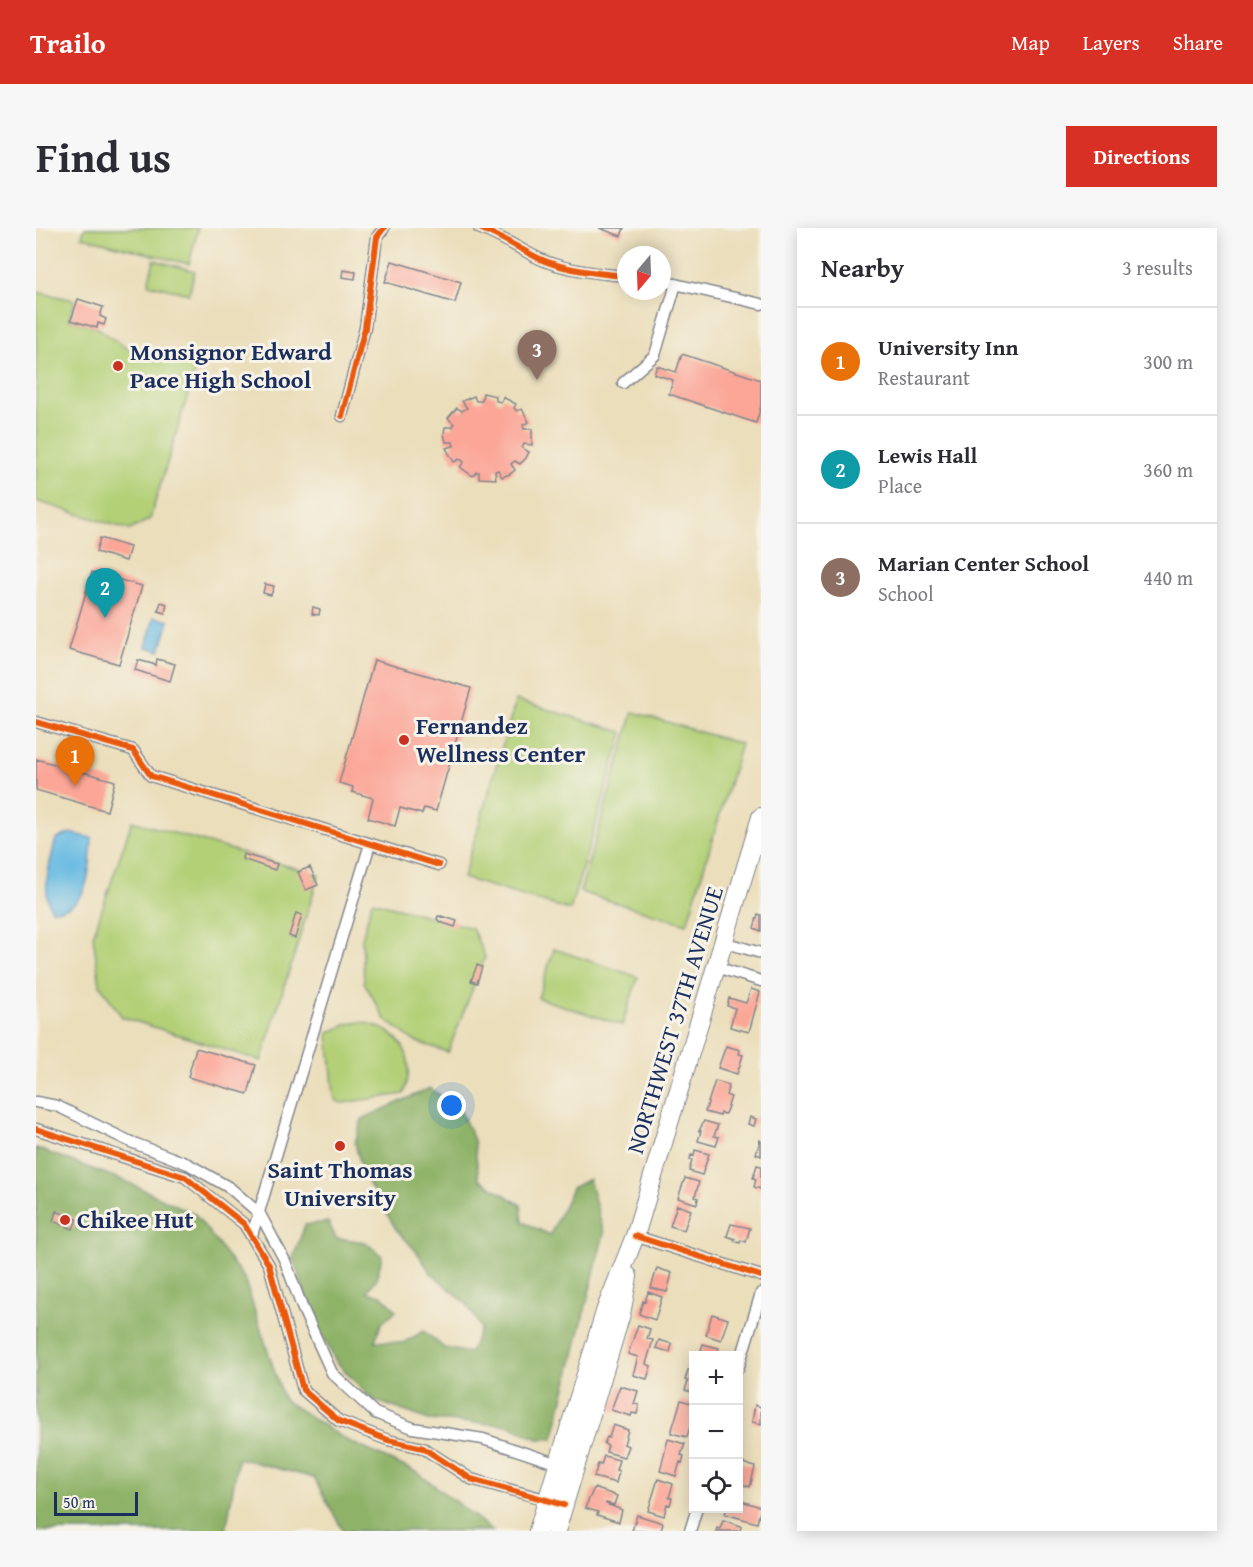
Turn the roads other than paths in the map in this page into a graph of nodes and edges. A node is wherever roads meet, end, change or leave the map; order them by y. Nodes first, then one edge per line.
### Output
1 (384, 228) edge
2 (479, 228) edge
3 (617, 275) edge
4 (671, 283) edge
5 (676, 284) junction
6 (761, 304) edge
7 (623, 383) dead end
8 (342, 416) dead end
9 (36, 722) edge
10 (761, 817) edge
11 (370, 844) junction
12 (439, 865) dead end
13 (723, 942) junction
14 (761, 953) edge
15 (716, 968) junction
16 (761, 981) edge
17 (36, 1102) edge
18 (36, 1129) edge
19 (260, 1214) junction
20 (252, 1236) junction
21 (635, 1236) junction
22 (761, 1276) edge
23 (761, 1293) edge
24 (743, 1352) edge
25 (427, 1432) junction
26 (423, 1448) junction
27 (567, 1467) junction
28 (556, 1503) junction
29 (696, 1513) edge
30 (538, 1531) edge
31 (556, 1531) edge
32 (690, 1531) edge

1 - 8 street
2 - 3 street
4 - 5 street
5 - 6 street
5 - 7 street
9 - 11 street
10 - 13 main road, NORTHWEST 37TH AVENUE
11 - 12 street
11 - 19 street
13 - 14 street
13 - 15 main road, NORTHWEST 37TH AVENUE
15 - 16 street
15 - 21 main road, NORTHWEST 37TH AVENUE
17 - 19 street
18 - 20 street
19 - 20 street
19 - 25 street
20 - 26 street
21 - 22 street
21 - 27 main road, NORTHWEST 37TH AVENUE
23 - 24 street
25 - 26 street
25 - 27 street
26 - 28 street
27 - 28 main road, NORTHWEST 37TH AVENUE
28 - 30 main road, NORTHWEST 37TH AVENUE
28 - 31 main road, NORTHWEST 37TH AVENUE
29 - 32 street

